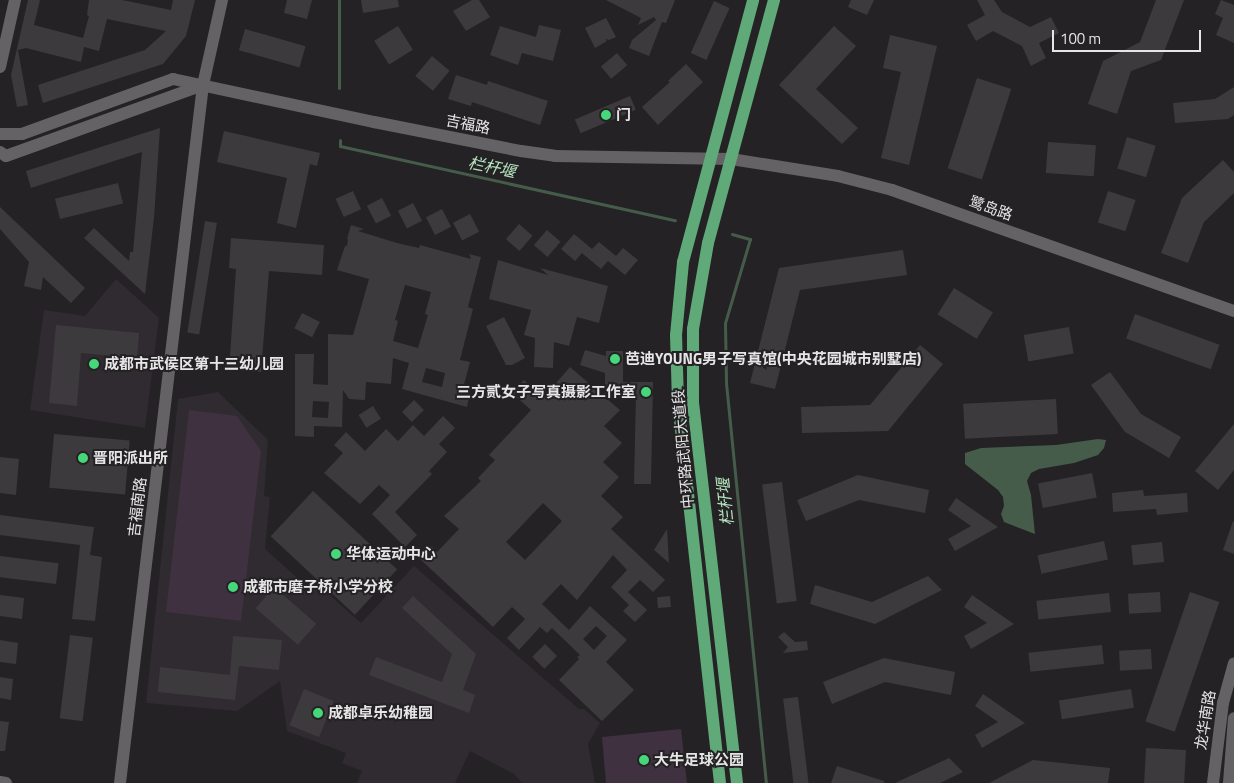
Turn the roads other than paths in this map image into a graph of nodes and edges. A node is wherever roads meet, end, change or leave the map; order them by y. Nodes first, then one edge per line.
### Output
1 (15, 0) edge
2 (222, 0) edge
3 (752, 0) edge
4 (774, 0) edge
5 (0, 68) edge
6 (203, 85) junction
7 (0, 134) edge
8 (0, 152) edge
9 (710, 160) junction
10 (731, 160) junction
11 (1234, 311) edge
12 (1234, 663) edge
13 (1234, 718) edge
14 (0, 782) edge
15 (6, 783) edge
16 (120, 783) edge
17 (720, 783) edge
18 (737, 783) edge
19 (1214, 783) edge
20 (1229, 783) edge

1 - 5 street
2 - 6 street, 吉福南路
3 - 9 main road, 中环路武阳大道段
4 - 10 main road, 中环路武阳大道段
6 - 7 street, 吉福路
6 - 8 street
6 - 9 street, 吉福路
6 - 16 street, 吉福南路
9 - 10 street, 吉福路
9 - 17 main road, 中环路武阳大道段
10 - 11 street, 鹭岛路
10 - 18 main road, 中环路武阳大道段
12 - 19 street, 龙华南路
13 - 20 street, 龙华南路
14 - 15 street

